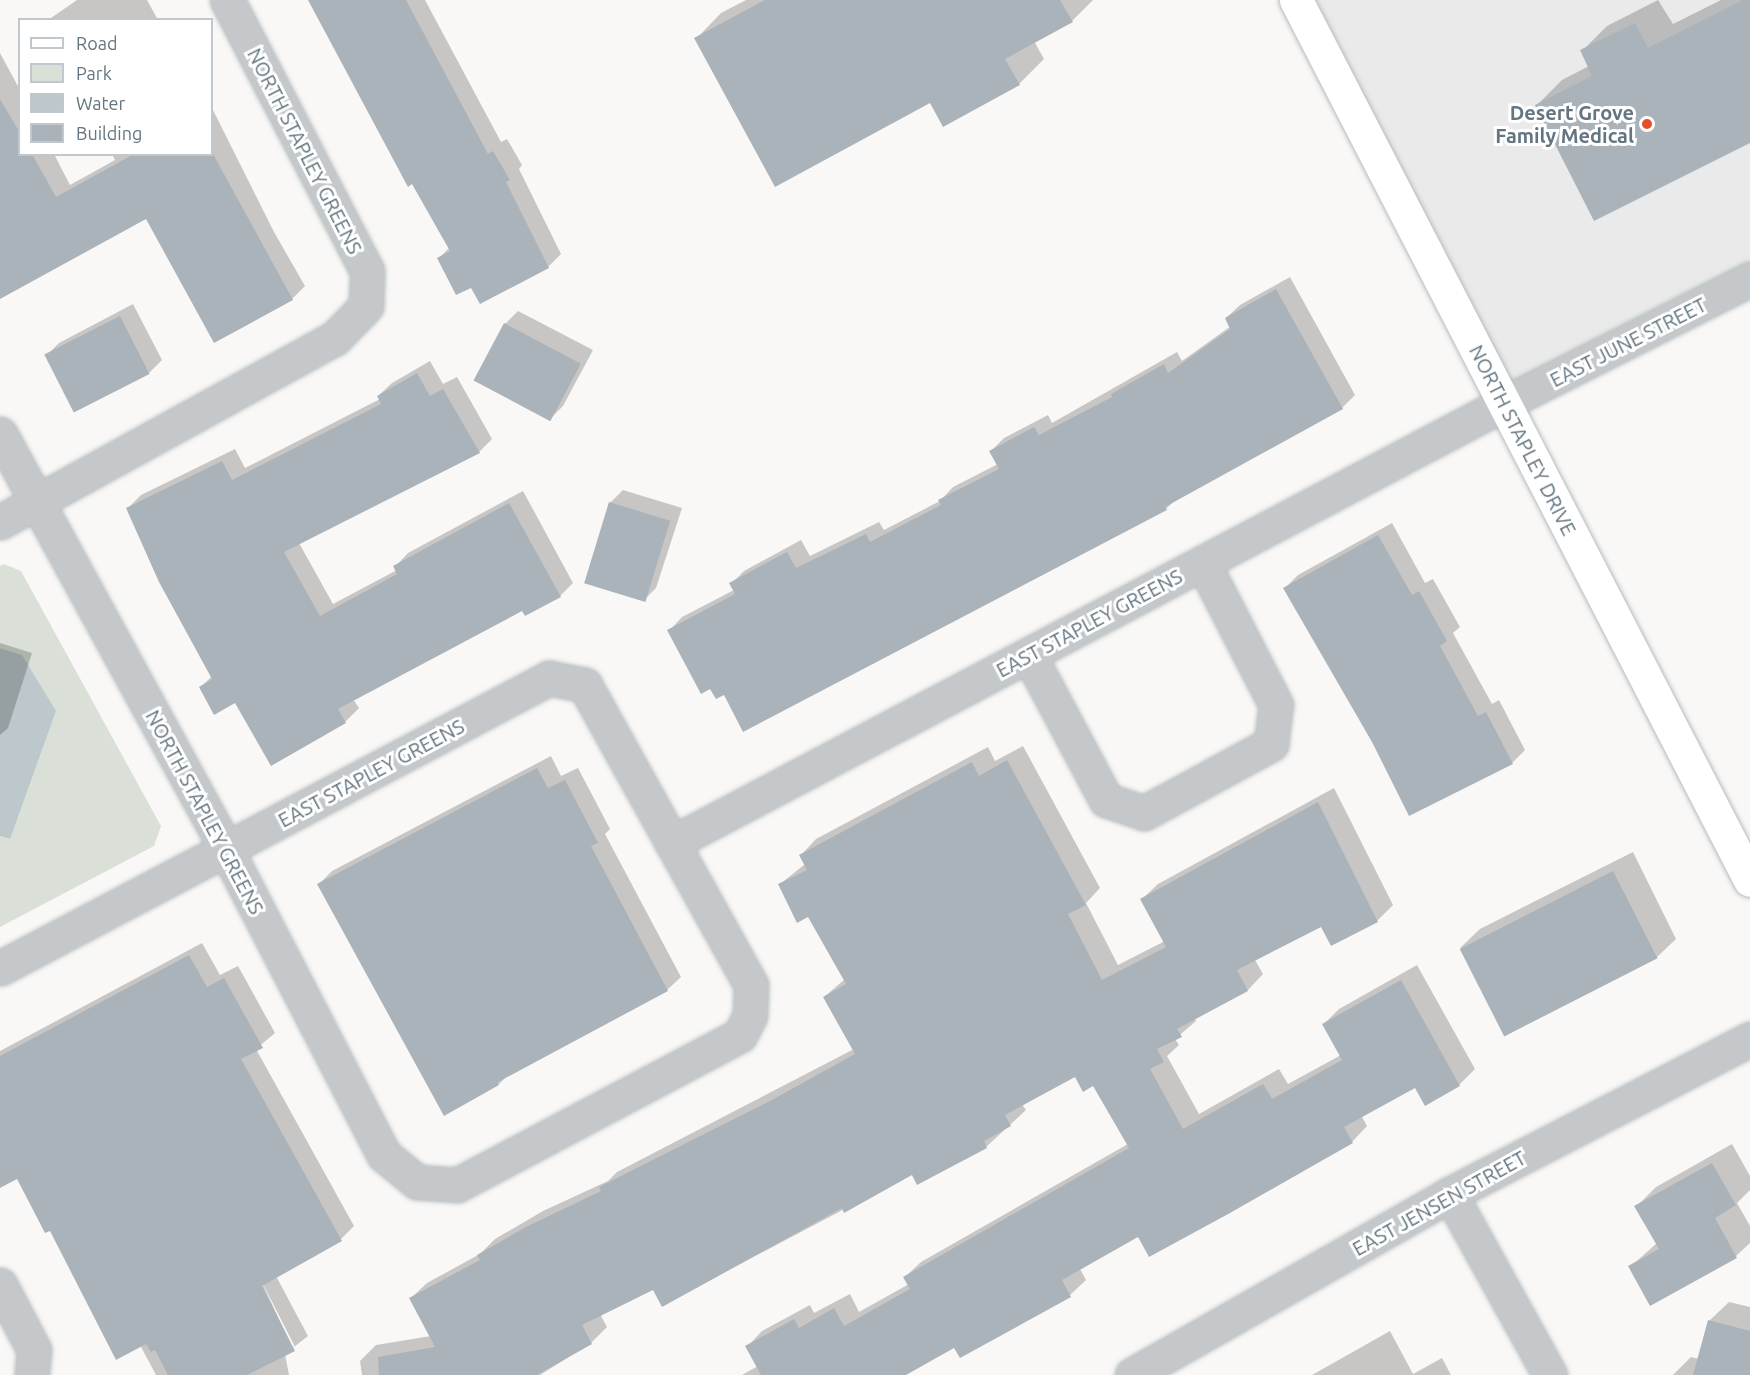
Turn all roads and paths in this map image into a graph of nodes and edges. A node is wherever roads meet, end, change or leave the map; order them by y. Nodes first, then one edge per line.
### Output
1 (227, 0) edge
2 (1296, 0) edge
3 (1750, 279) edge
4 (1504, 404) junction
5 (0, 434) edge
6 (36, 502) junction
7 (0, 522) edge
8 (1203, 563) junction
9 (1029, 655) junction
10 (672, 843) junction
11 (226, 849) junction
12 (1750, 880) edge
13 (0, 968) edge
14 (1750, 1039) edge
15 (417, 1182) joint
16 (1450, 1194) junction
17 (0, 1285) edge
18 (32, 1375) edge
19 (1132, 1375) edge
20 (1550, 1375) edge

1 - 6 street, NORTH STAPLEY GREENS
2 - 4 main road, NORTH STAPLEY DRIVE
3 - 4 street, EAST JUNE STREET
4 - 8 street, EAST STAPLEY GREENS
4 - 12 main road, NORTH STAPLEY DRIVE
5 - 6 street, NORTH STAPLEY GREENS
6 - 7 street
6 - 11 street, NORTH STAPLEY GREENS
8 - 9 street, EAST STAPLEY GREENS
8 - 9 street
9 - 10 street, EAST STAPLEY GREENS
10 - 11 street, EAST STAPLEY GREENS
10 - 15 street, EAST STAPLEY GREENS
11 - 13 street, EAST STAPLEY GREENS
11 - 15 street, NORTH STAPLEY GREENS
14 - 16 street, EAST JENSEN STREET
16 - 19 street, EAST JENSEN STREET
16 - 20 street
17 - 18 street

